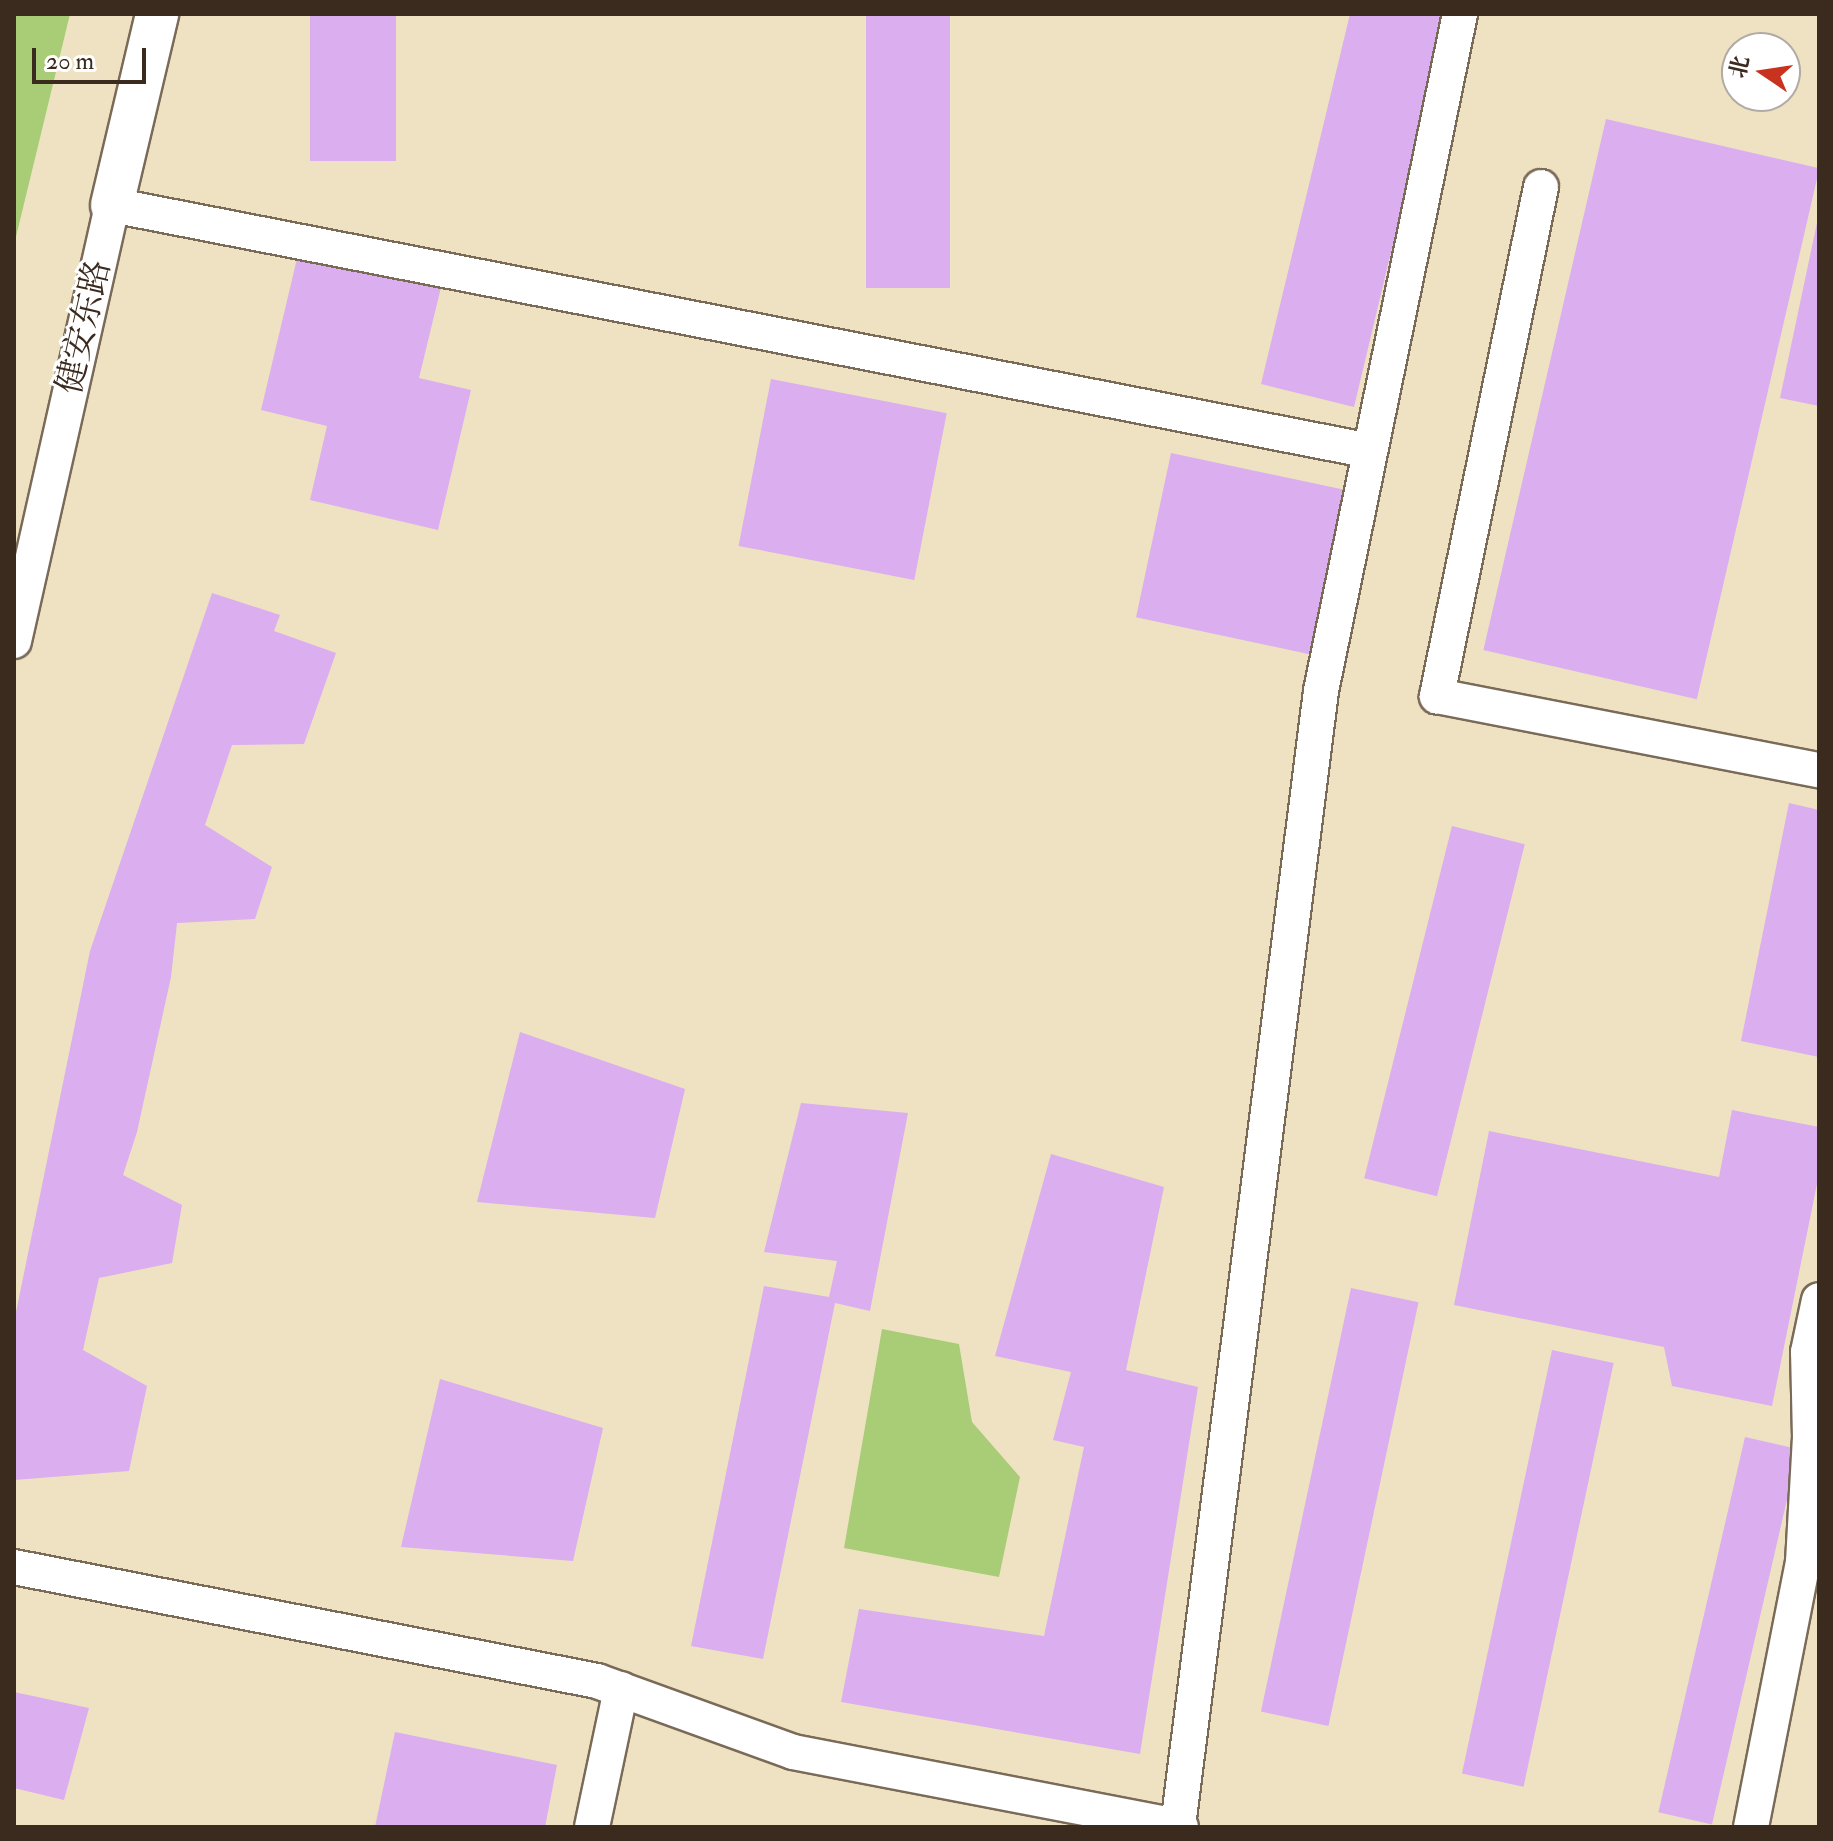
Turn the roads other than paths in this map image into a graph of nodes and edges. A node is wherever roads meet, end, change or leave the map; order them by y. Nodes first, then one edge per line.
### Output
1 (157, 14) edge
2 (1460, 14) edge
3 (1541, 187) dead end
4 (112, 205) junction
5 (1370, 451) junction
6 (14, 641) edge
7 (1819, 770) edge
8 (1819, 1300) edge
9 (14, 1567) edge
10 (621, 1689) junction
11 (592, 1827) edge
12 (1179, 1827) edge
13 (1751, 1827) edge

1 - 4 street, 健安东路
2 - 5 street
3 - 7 street
4 - 5 street
4 - 6 street, 健安东路
5 - 12 street
8 - 13 street
9 - 10 street
10 - 11 street
10 - 12 street

